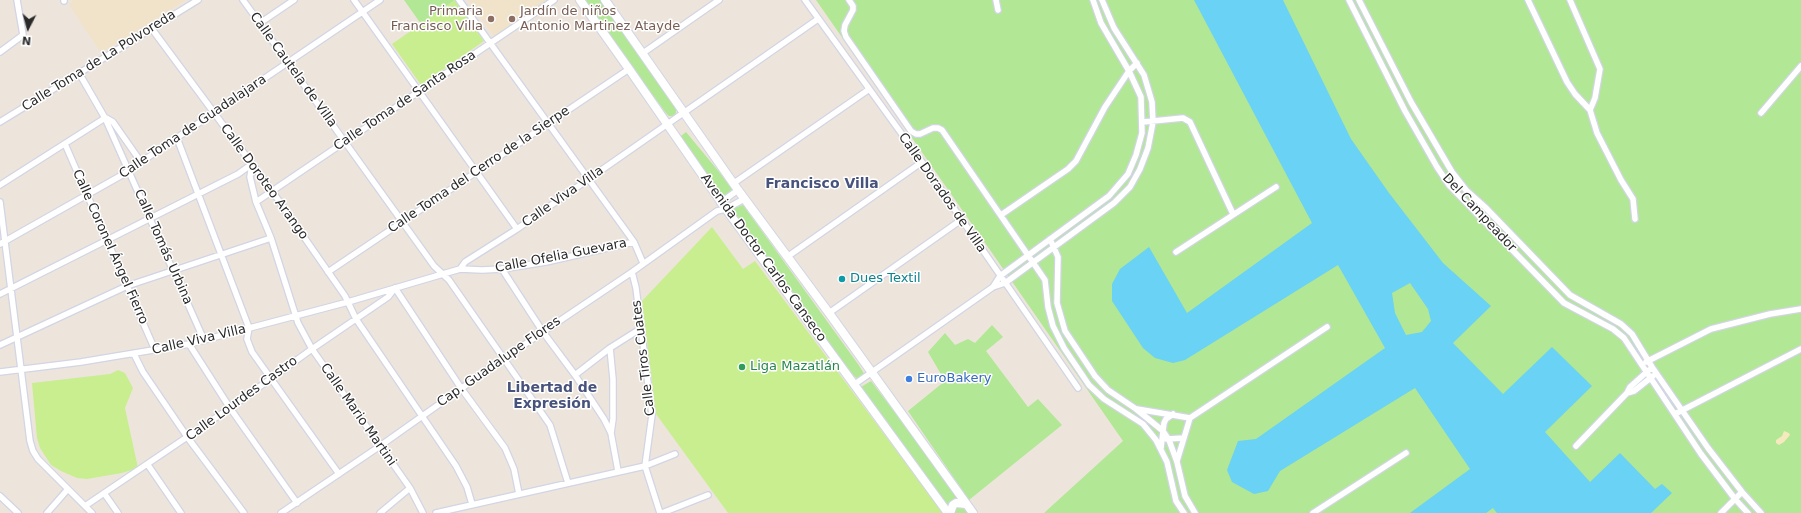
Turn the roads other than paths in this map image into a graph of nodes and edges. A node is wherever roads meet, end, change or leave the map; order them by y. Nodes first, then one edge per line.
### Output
1 (17, 0) edge
2 (198, 0) edge
3 (243, 0) edge
4 (294, 0) edge
5 (354, 0) edge
6 (380, 0) edge
7 (459, 0) edge
8 (554, 0) edge
9 (580, 0) edge
10 (605, 0) edge
11 (719, 0) edge
12 (805, 0) edge
13 (849, 0) edge
14 (996, 0) edge
15 (1093, 0) edge
16 (1102, 0) edge
17 (1349, 0) edge
18 (1359, 0) edge
19 (1528, 0) edge
20 (1570, 0) edge
21 (998, 10) dead end
22 (363, 12) junction
23 (818, 19) junction
24 (260, 23) junction
25 (152, 29) junction
26 (490, 44) junction
27 (1381, 46) junction
28 (1373, 50) junction
29 (0, 52) edge
30 (643, 53) junction
31 (288, 63) junction
32 (1137, 63) junction
33 (1801, 66) edge
34 (629, 69) junction
35 (1129, 71) junction
36 (79, 73) junction
37 (868, 90) junction
38 (419, 92) junction
39 (1590, 110) junction
40 (214, 113) junction
41 (683, 113) junction
42 (1761, 113) dead end
43 (105, 118) junction
44 (0, 122) edge
45 (1142, 122) junction
46 (1153, 122) junction
47 (548, 124) junction
48 (667, 124) junction
49 (177, 138) junction
50 (345, 142) junction
51 (65, 144) junction
52 (141, 162) junction
53 (922, 162) junction
54 (252, 164) junction
55 (129, 171) junction
56 (476, 172) junction
57 (588, 179) junction
58 (0, 185) edge
59 (736, 187) junction
60 (1276, 187) dead end
61 (272, 192) junction
62 (199, 193) junction
63 (87, 194) junction
64 (744, 199) junction
65 (721, 201) junction
66 (0, 202) edge
67 (256, 202) junction
68 (726, 209) junction
69 (716, 211) junction
70 (1234, 214) junction
71 (1001, 215) junction
72 (150, 219) junction
73 (1635, 219) dead end
74 (961, 220) junction
75 (402, 222) junction
76 (517, 229) junction
77 (271, 238) junction
78 (1050, 239) junction
79 (107, 241) junction
80 (634, 242) junction
81 (3, 243) edge
82 (1054, 248) junction
83 (1176, 252) dead end
84 (222, 255) junction
85 (1028, 255) junction
86 (788, 257) junction
87 (1033, 262) junction
88 (643, 263) junction
89 (460, 269) junction
90 (502, 269) junction
91 (173, 270) junction
92 (328, 272) junction
93 (632, 272) junction
94 (443, 274) junction
95 (1000, 276) junction
96 (1005, 283) junction
97 (1057, 284) junction
98 (127, 286) junction
99 (1047, 286) junction
100 (993, 287) junction
101 (11, 288) junction
102 (395, 288) junction
103 (0, 294) edge
104 (348, 302) junction
105 (1801, 309) edge
106 (829, 312) junction
107 (1604, 313) junction
108 (296, 315) junction
109 (356, 319) junction
110 (1599, 321) junction
111 (1327, 327) dead end
112 (250, 328) junction
113 (640, 329) junction
114 (543, 332) junction
115 (18, 337) junction
116 (204, 340) junction
117 (189, 344) junction
118 (0, 345) edge
119 (610, 348) junction
120 (312, 349) junction
121 (155, 350) junction
122 (1801, 350) edge
123 (134, 354) junction
124 (503, 359) junction
125 (1649, 360) junction
126 (1643, 365) junction
127 (1652, 367) junction
128 (22, 370) junction
129 (0, 372) edge
130 (872, 373) junction
131 (1656, 373) junction
132 (1649, 374) junction
133 (575, 375) junction
134 (270, 379) junction
135 (855, 384) junction
136 (461, 388) junction
137 (1078, 388) dead end
138 (230, 408) junction
139 (1136, 409) junction
140 (1682, 410) junction
141 (1173, 414) junction
142 (1675, 414) junction
143 (421, 416) junction
144 (1190, 418) junction
145 (1150, 432) junction
146 (611, 433) junction
147 (1162, 435) junction
148 (188, 438) junction
149 (1184, 438) junction
150 (1169, 440) junction
151 (380, 446) junction
152 (1576, 446) dead end
153 (1161, 448) junction
154 (1708, 448) junction
155 (1406, 453) dead end
156 (676, 454) dead end
157 (1701, 454) junction
158 (1177, 462) junction
159 (148, 465) junction
160 (645, 466) junction
161 (618, 471) junction
162 (339, 474) junction
163 (568, 483) junction
164 (410, 488) junction
165 (68, 489) junction
166 (1742, 492) junction
167 (104, 493) junction
168 (519, 494) junction
169 (708, 495) dead end
170 (0, 496) edge
171 (1735, 499) junction
172 (297, 503) junction
173 (472, 504) junction
174 (966, 504) junction
175 (85, 506) junction
176 (18, 513) edge
177 (47, 513) edge
178 (92, 513) edge
179 (118, 513) edge
180 (181, 513) edge
181 (244, 513) edge
182 (281, 513) edge
183 (380, 513) edge
184 (422, 513) edge
185 (436, 513) edge
186 (661, 513) edge
187 (949, 513) edge
188 (973, 513) edge
189 (1184, 513) edge
190 (1195, 513) edge
191 (1313, 513) edge
192 (1721, 513) edge
193 (1748, 513) edge
194 (1761, 513) edge

1 - 29 street
2 - 25 street, Calle Toma de La Polvoreda
3 - 24 street, Calle Cautela de Villa
4 - 24 street
5 - 22 street
6 - 22 street, Calle Toma de Guadalajara
7 - 26 street
8 - 26 street, Calle Toma de Santa Rosa
9 - 34 main road, Avenida Doctor Carlos Canseco
10 - 30 main road, Avenida Doctor Carlos Canseco
11 - 30 street
12 - 23 street, Calle Dorados de Villa
13 - 71 street
14 - 21 street
15 - 35 street
16 - 32 street
17 - 28 street, Del Campeador
18 - 27 street, Del Campeador
19 - 39 street
20 - 39 street
22 - 31 street, Calle Toma de Guadalajara
22 - 38 street
23 - 37 street, Calle Dorados de Villa
23 - 41 street
24 - 31 street, Calle Cautela de Villa
25 - 36 street, Calle Toma de La Polvoreda
25 - 40 street, Calle Doroteo Arango
26 - 38 street, Calle Toma de Santa Rosa
26 - 47 street
27 - 28 street
27 - 107 street, Del Campeador
28 - 110 street, Del Campeador
30 - 41 main road, Avenida Doctor Carlos Canseco
31 - 40 street, Calle Toma de Guadalajara
31 - 50 street, Calle Cautela de Villa
32 - 35 street
32 - 46 street
33 - 42 street
34 - 47 street, Calle Toma del Cerro de la Sierpe
34 - 48 main road, Avenida Doctor Carlos Canseco
35 - 45 street
35 - 71 street
36 - 43 street
36 - 44 street, Calle Toma de La Polvoreda
37 - 53 street, Calle Dorados de Villa
37 - 59 street
38 - 50 street, Calle Toma de Santa Rosa
38 - 56 street
39 - 73 street
40 - 49 street, Calle Toma de Guadalajara
40 - 54 street, Calle Doroteo Arango
41 - 48 street, Calle Viva Villa
41 - 59 main road, Avenida Doctor Carlos Canseco
43 - 51 street
43 - 52 street
43 - 55 street, Calle Tomás Urbina
45 - 46 street
45 - 78 street
46 - 70 street
46 - 82 street
47 - 56 street, Calle Toma del Cerro de la Sierpe
47 - 57 street
48 - 57 street, Calle Viva Villa
48 - 65 main road, Avenida Doctor Carlos Canseco
49 - 52 street, Calle Toma de Guadalajara
49 - 62 street
50 - 61 street, Calle Toma de Santa Rosa
50 - 75 street, Calle Cautela de Villa
51 - 58 street
51 - 63 street, Calle Coronel Ángel Fierro
52 - 55 street, Calle Toma de Guadalajara
53 - 74 street, Calle Dorados de Villa
53 - 86 street
54 - 61 street, Calle Doroteo Arango
54 - 62 street
54 - 67 street, Calle Mario Martini
55 - 63 street, Calle Toma de Guadalajara
55 - 72 street, Calle Tomás Urbina
56 - 75 street, Calle Toma del Cerro de la Sierpe
56 - 76 street
57 - 76 street, Calle Viva Villa
57 - 80 street
59 - 64 main road, Avenida Doctor Carlos Canseco
59 - 65 street
60 - 70 street
61 - 67 street, Calle Toma de Santa Rosa
61 - 92 street, Calle Doroteo Arango
62 - 72 street
62 - 84 street
63 - 79 street, Calle Coronel Ángel Fierro
63 - 81 street, Calle Toma de Guadalajara
64 - 68 street, Cap. Guadalupe Flores
64 - 86 main road, Avenida Doctor Carlos Canseco
65 - 68 main road, Avenida Doctor Carlos Canseco
65 - 69 street, Cap. Guadalupe Flores
66 - 81 street
67 - 77 street, Calle Mario Martini
68 - 69 street, Cap. Guadalupe Flores
68 - 135 main road, Avenida Doctor Carlos Canseco
69 - 88 street, Cap. Guadalupe Flores
70 - 83 street
71 - 85 street
72 - 79 street
72 - 91 street, Calle Tomás Urbina
74 - 95 street, Calle Dorados de Villa
74 - 106 street
75 - 92 street, Calle Toma del Cerro de la Sierpe
75 - 94 street, Calle Cautela de Villa
76 - 89 street, Calle Viva Villa
77 - 84 street
77 - 108 street, Calle Mario Martini
78 - 82 street
78 - 85 street
79 - 98 street, Calle Coronel Ángel Fierro
79 - 101 street
80 - 88 street
80 - 90 street, Calle Ofelia Guevara
81 - 101 street
82 - 87 street
82 - 97 street
84 - 91 street
84 - 112 street
85 - 87 street
85 - 95 street
86 - 106 main road, Avenida Doctor Carlos Canseco
87 - 96 street
87 - 99 street
88 - 93 street, Cap. Guadalupe Flores
89 - 90 street, Calle Ofelia Guevara
89 - 94 street, Calle Ofelia Guevara
90 - 114 street
91 - 98 street
91 - 116 street, Calle Tomás Urbina
92 - 104 street, Calle Doroteo Arango
93 - 113 street, Calle Tiros Cuates
93 - 114 street, Cap. Guadalupe Flores
94 - 102 street, Calle Ofelia Guevara
94 - 124 street, Calle Cautela de Villa
95 - 96 street, Calle Dorados de Villa
95 - 100 street
96 - 100 street
96 - 137 street, Calle Dorados de Villa
97 - 99 street
97 - 139 street
98 - 115 street
98 - 121 street, Calle Coronel Ángel Fierro
99 - 145 street
100 - 130 street
101 - 103 street
101 - 115 street
102 - 104 street, Calle Viva Villa
102 - 109 street, Calle Lourdes Castro
102 - 136 street
104 - 108 street, Calle Viva Villa
104 - 109 street, Calle Doroteo Arango
105 - 125 street
106 - 130 main road, Avenida Doctor Carlos Canseco
107 - 110 street
107 - 125 street, Del Campeador
108 - 112 street, Calle Viva Villa
108 - 120 street, Calle Mario Martini
109 - 120 street, Calle Lourdes Castro
109 - 143 street, Calle Doroteo Arango
110 - 126 street, Del Campeador
111 - 144 street
112 - 116 street, Calle Viva Villa
112 - 134 street
113 - 119 street
113 - 160 street, Calle Tiros Cuates
114 - 124 street, Cap. Guadalupe Flores
114 - 133 street
115 - 118 street
115 - 128 street
116 - 117 street, Calle Viva Villa
117 - 121 street, Calle Viva Villa
117 - 138 street
119 - 133 street
119 - 146 street
120 - 134 street, Calle Lourdes Castro
120 - 151 street, Calle Mario Martini
121 - 123 street, Calle Viva Villa
122 - 140 street
123 - 128 street, Calle Viva Villa
123 - 148 street
124 - 136 street, Cap. Guadalupe Flores
124 - 163 street, Calle Cautela de Villa
125 - 126 street
125 - 127 street, Del Campeador
126 - 132 street, Del Campeador
127 - 131 street, Del Campeador
127 - 132 street
128 - 129 street, Calle Viva Villa
128 - 165 street
130 - 135 street
130 - 174 main road, Avenida Doctor Carlos Canseco
131 - 132 street
131 - 140 street, Del Campeador
132 - 142 street, Del Campeador
132 - 152 street
133 - 146 street
134 - 138 street, Calle Lourdes Castro
134 - 162 street
135 - 187 main road, Avenida Doctor Carlos Canseco
136 - 143 street, Cap. Guadalupe Flores
136 - 168 street
138 - 148 street, Calle Lourdes Castro
138 - 172 street
139 - 141 street
139 - 147 street
140 - 142 street
140 - 154 street, Del Campeador
141 - 144 street
141 - 147 street
142 - 157 street, Del Campeador
143 - 151 street, Cap. Guadalupe Flores
143 - 173 street, Calle Doroteo Arango
144 - 149 street
145 - 147 street
145 - 153 street
146 - 161 street
147 - 150 street
147 - 153 street
148 - 159 street, Calle Lourdes Castro
148 - 181 street
149 - 150 street
149 - 158 street
150 - 158 street
151 - 162 street, Cap. Guadalupe Flores
151 - 164 street, Calle Mario Martini
153 - 189 street
154 - 157 street
154 - 166 street, Del Campeador
155 - 191 street
156 - 160 street
157 - 171 street, Del Campeador
158 - 190 street
159 - 167 street, Calle Lourdes Castro
159 - 180 street
160 - 161 street
160 - 186 street, Calle Tiros Cuates
161 - 163 street
162 - 172 street, Cap. Guadalupe Flores
163 - 168 street
164 - 183 street
164 - 184 street, Calle Mario Martini
165 - 175 street
165 - 177 street
166 - 171 street
166 - 194 street, Del Campeador
167 - 175 street, Calle Lourdes Castro
167 - 179 street
168 - 173 street
169 - 186 street
170 - 176 street
171 - 192 street
171 - 193 street, Del Campeador
172 - 182 street, Cap. Guadalupe Flores
173 - 185 street
174 - 187 main road
174 - 188 main road, Avenida Doctor Carlos Canseco
175 - 178 street

